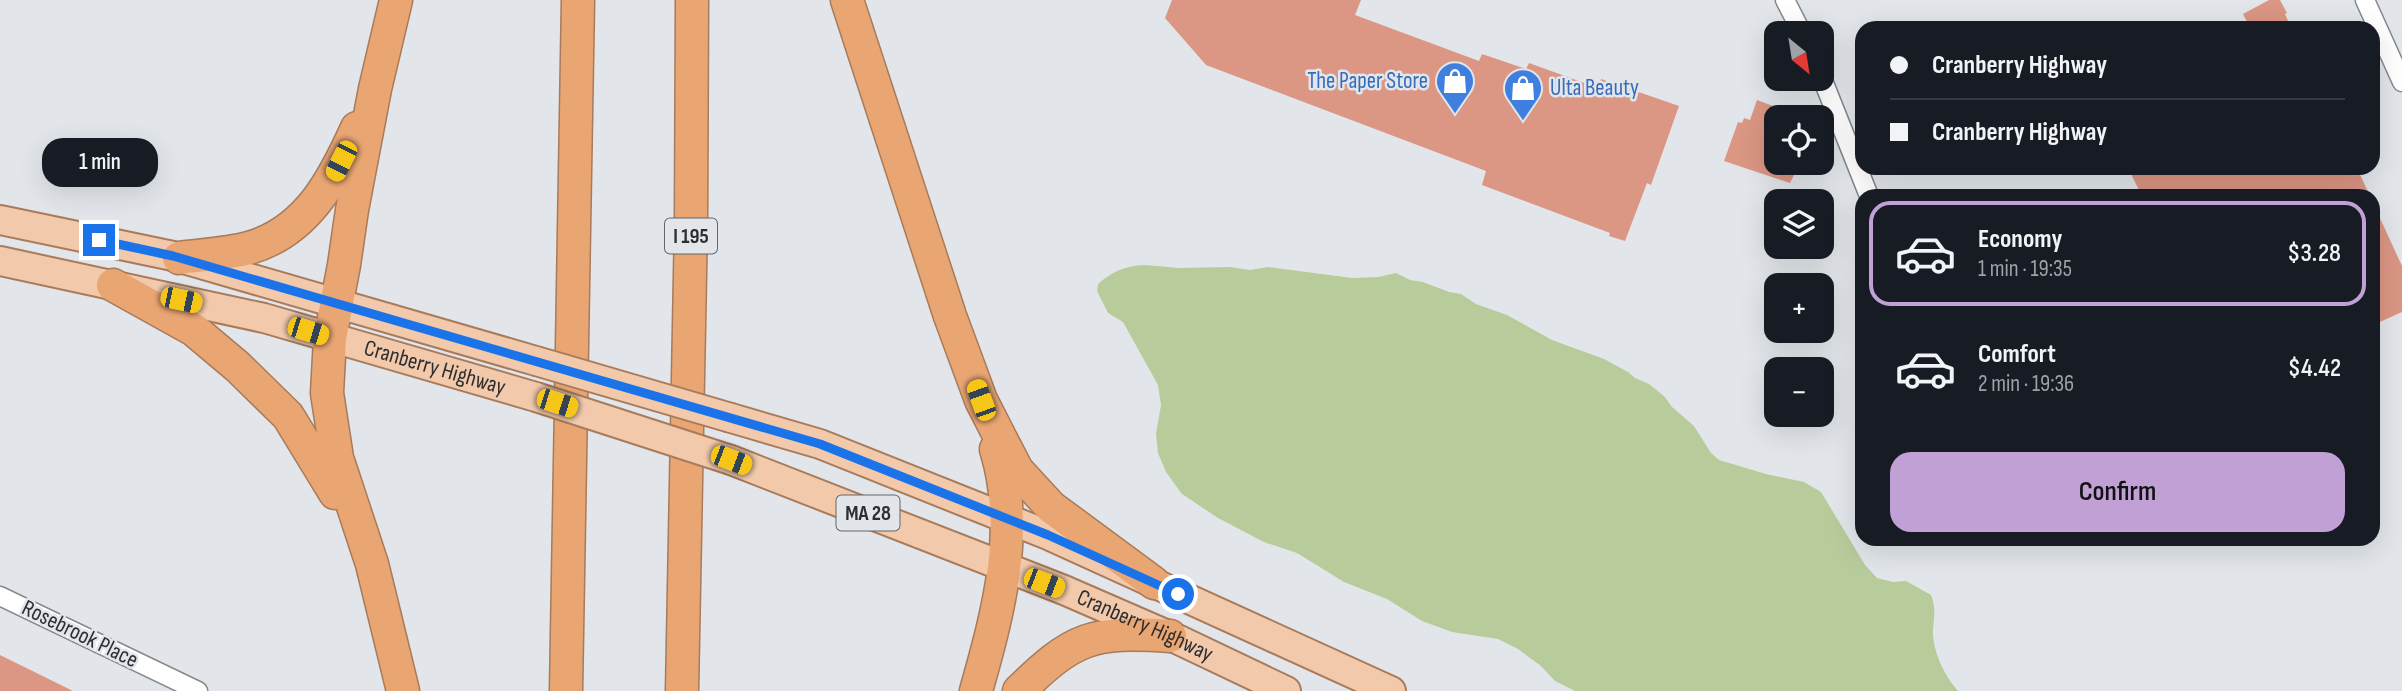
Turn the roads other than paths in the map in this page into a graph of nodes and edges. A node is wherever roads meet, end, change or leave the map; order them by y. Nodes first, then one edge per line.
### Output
1 (396, 0) edge
2 (578, 0) edge
3 (692, 0) edge
4 (847, 0) edge
5 (1785, 0) edge
6 (2365, 0) edge
7 (1795, 21) edge
8 (2374, 21) edge
9 (2380, 33) edge
10 (2402, 82) edge
11 (375, 89) junction
12 (1827, 91) edge
13 (1855, 161) edge
14 (0, 220) edge
15 (179, 258) junction
16 (0, 261) edge
17 (113, 285) junction
18 (337, 304) junction
19 (330, 338) junction
20 (981, 400) junction
21 (1007, 519) junction
22 (372, 564) junction
23 (1005, 568) junction
24 (1154, 583) junction
25 (0, 596) edge
26 (1170, 636) junction
27 (198, 691) edge
28 (403, 691) edge
29 (566, 691) edge
30 (682, 691) edge
31 (976, 691) edge
32 (1019, 691) edge
33 (1286, 691) edge
34 (1391, 691) edge

1 - 11 highway
2 - 29 highway
3 - 30 highway, I 195
4 - 20 highway
5 - 7 street
6 - 8 street
9 - 10 street
11 - 15 highway
11 - 18 highway
12 - 13 street
14 - 15 main road, Cranberry Highway / MA 28
15 - 18 main road, Cranberry Highway / MA 28
16 - 17 main road, Cranberry Highway / MA 28
17 - 19 main road, Cranberry Highway / MA 28
17 - 22 highway
18 - 19 highway
18 - 21 main road, Cranberry Highway / MA 28, bridge
19 - 22 highway
19 - 23 main road, Cranberry Highway / MA 28, bridge
20 - 21 highway
20 - 24 highway
21 - 23 highway
21 - 24 main road, Cranberry Highway / MA 28
22 - 28 highway
23 - 26 main road, Cranberry Highway / MA 28
23 - 31 highway
24 - 34 main road, Cranberry Highway / MA 28
25 - 27 street, Rosebrook Place
26 - 32 highway
26 - 33 main road, Cranberry Highway / MA 28

